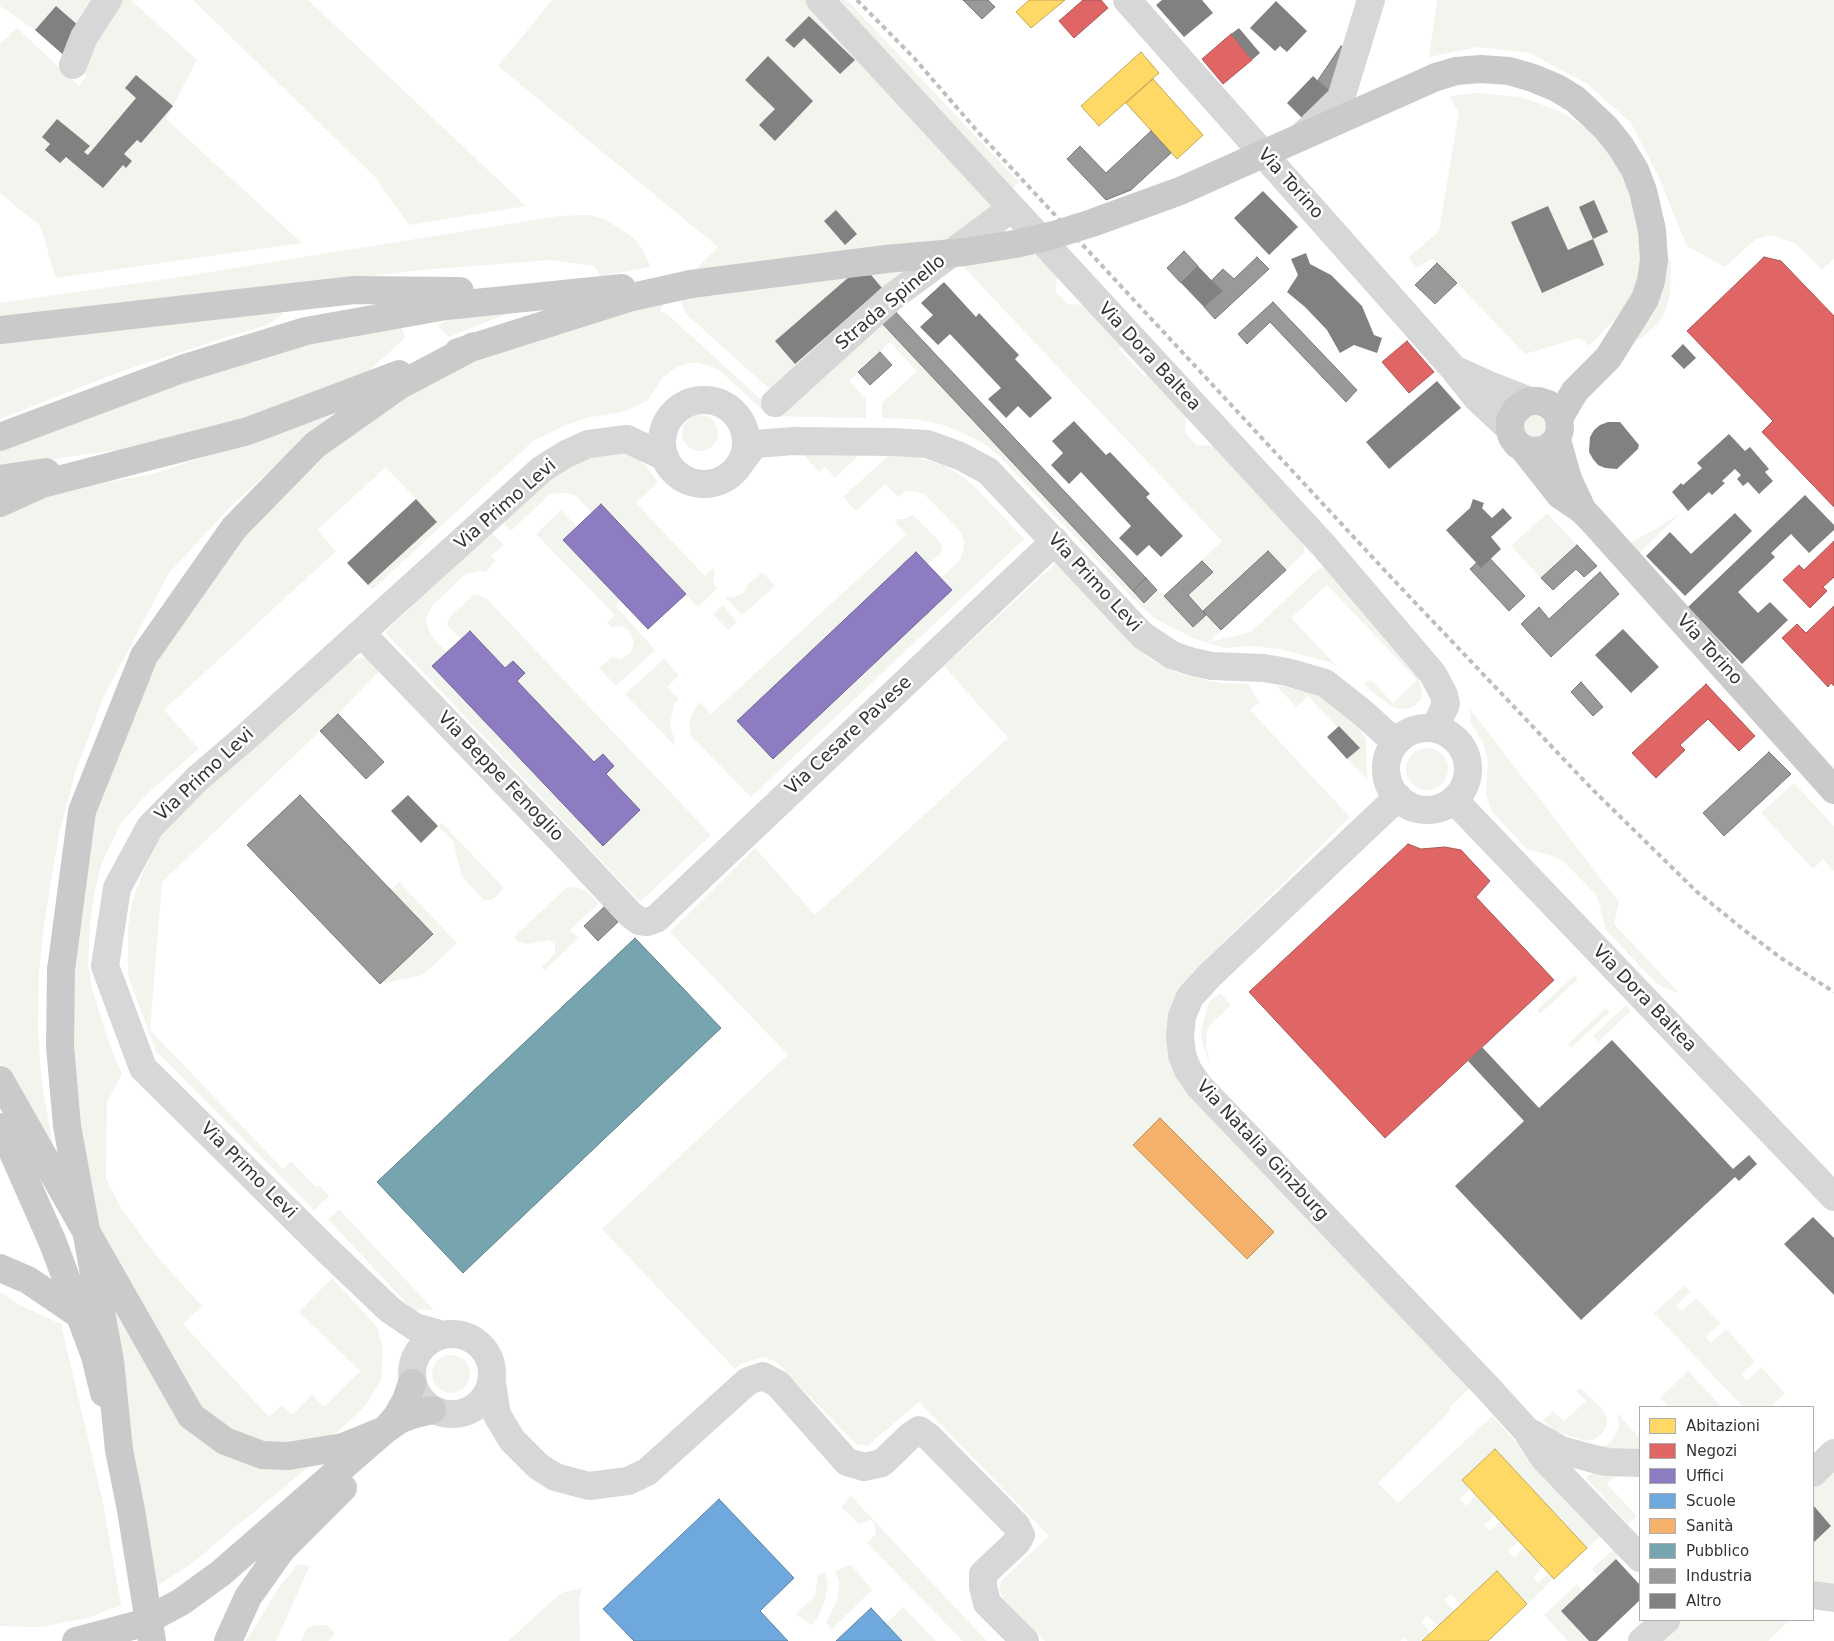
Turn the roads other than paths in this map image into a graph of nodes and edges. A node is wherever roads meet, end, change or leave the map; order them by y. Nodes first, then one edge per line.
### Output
1 (108, 0) edge
2 (820, 0) edge
3 (1127, 0) edge
4 (1371, 0) edge
5 (73, 64) dead end
6 (1270, 162) junction
7 (1012, 208) junction
8 (589, 291) junction
9 (631, 292) junction
10 (0, 330) edge
11 (1622, 336) junction
12 (474, 346) junction
13 (1453, 368) junction
14 (1530, 402) junction
15 (775, 403) dead end
16 (667, 423) junction
17 (744, 427) junction
18 (1558, 429) junction
19 (0, 437) edge
20 (1516, 439) junction
21 (609, 441) junction
22 (794, 441) junction
23 (665, 457) junction
24 (137, 459) junction
25 (740, 464) junction
26 (0, 479) edge
27 (0, 503) edge
28 (1582, 510) junction
29 (1056, 541) junction
30 (361, 633) junction
31 (1435, 728) junction
32 (1395, 742) junction
33 (1834, 790) edge
34 (1398, 797) junction
35 (1454, 800) junction
36 (639, 921) joint
37 (0, 1080) edge
38 (0, 1127) edge
39 (1834, 1197) edge
40 (0, 1268) edge
41 (390, 1310) junction
42 (81, 1316) junction
43 (443, 1335) junction
44 (413, 1372) junction
45 (492, 1383) junction
46 (443, 1412) junction
47 (385, 1430) junction
48 (1526, 1430) junction
49 (512, 1440) junction
50 (119, 1450) junction
51 (1834, 1453) edge
52 (1639, 1463) edge
53 (1814, 1472) edge
54 (1639, 1557) edge
55 (1665, 1621) edge
56 (76, 1641) edge
57 (152, 1641) edge
58 (228, 1641) edge
59 (1025, 1641) edge
60 (1642, 1641) edge

1 - 5 street
2 - 7 street, Via Dora Baltea
3 - 6 street, Via Torino
4 - 6 street
6 - 13 street, Via Torino
7 - 15 street, Strada Spinello
7 - 31 street, Via Dora Baltea
8 - 9 main road
8 - 10 main road
8 - 19 main road
9 - 11 main road, bridge
9 - 12 main road
11 - 14 main road
11 - 18 main road
12 - 24 main road
12 - 50 main road, bridge
13 - 14 street, Via Torino
13 - 20 street, Via Torino
14 - 18 main road, Via Torino
14 - 20 main road
16 - 17 street
16 - 21 street, Via Primo Levi
16 - 23 street
17 - 22 street, Via Primo Levi
17 - 25 street
18 - 20 main road
18 - 28 main road, Via Torino
20 - 28 main road, Via Torino
21 - 23 street, Via Primo Levi
21 - 30 street, Via Primo Levi
22 - 25 street, Via Primo Levi
22 - 29 street, Via Primo Levi
23 - 25 street
24 - 26 main road
24 - 27 main road
28 - 33 main road, Via Torino
29 - 32 street, Via Primo Levi
29 - 36 street, Via Cesare Pavese
30 - 36 street, Via Beppe Fenoglio
30 - 41 street, Via Primo Levi
31 - 32 street
31 - 35 street
32 - 34 street
34 - 35 street
34 - 48 street, Via Natalia Ginzburg
35 - 39 street, Via Dora Baltea
37 - 47 main road
38 - 42 main road
40 - 42 main road
41 - 43 street, Via Primo Levi
41 - 44 street, Via Primo Levi
42 - 50 main road, bridge
43 - 44 street
43 - 45 street
44 - 46 street
44 - 47 main road
45 - 46 street
45 - 49 street
46 - 47 main road
46 - 49 street
47 - 56 main road
47 - 58 main road
48 - 52 street, Via Natalia Ginzburg
48 - 54 street, Via Natalia Ginzburg
49 - 59 street
50 - 57 main road, bridge
51 - 53 street
55 - 60 street

